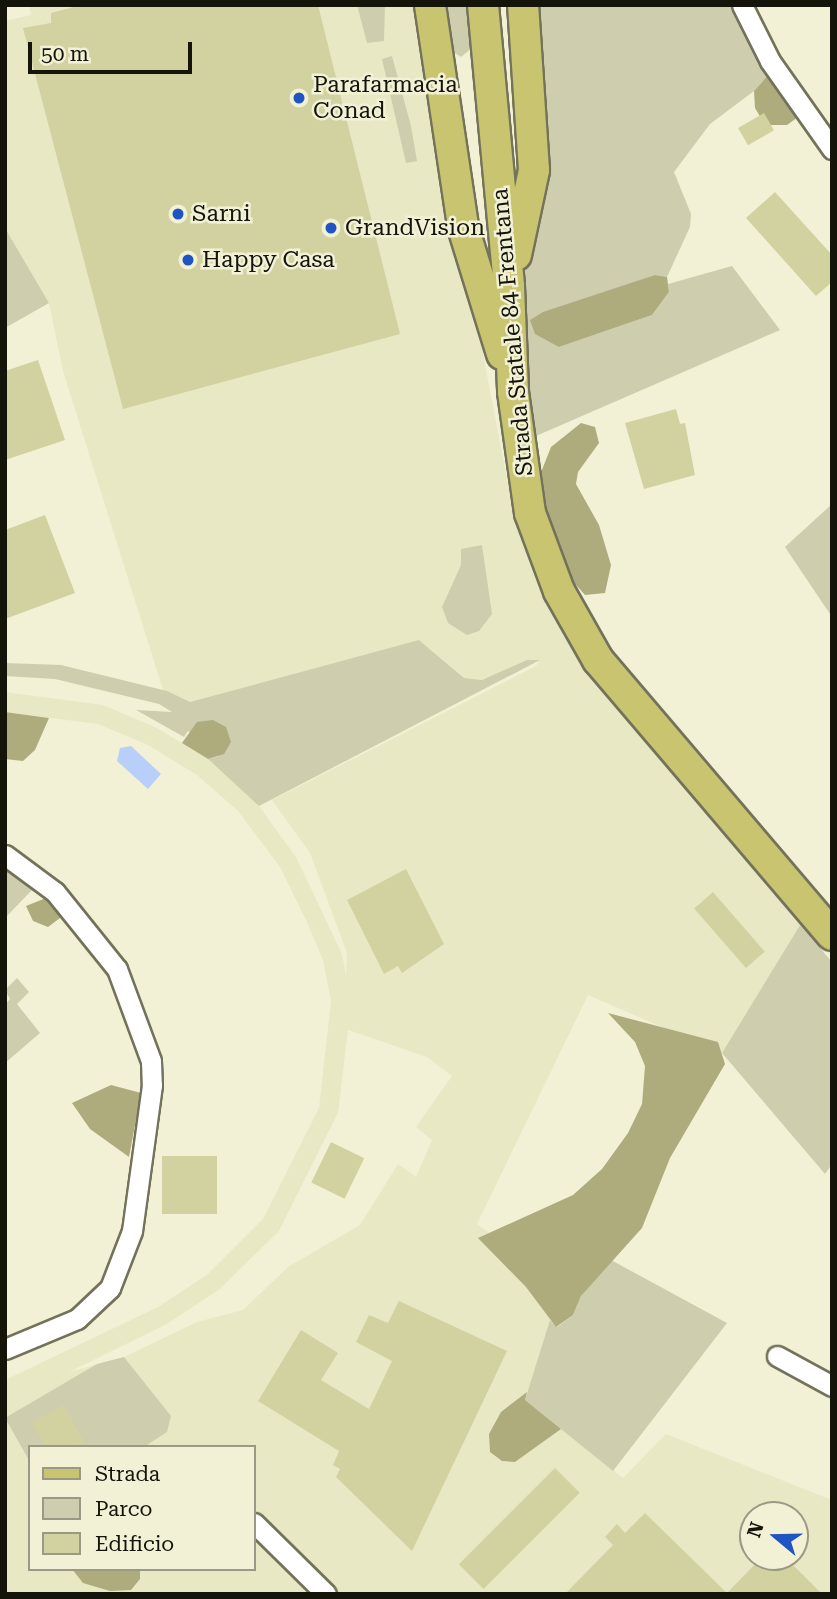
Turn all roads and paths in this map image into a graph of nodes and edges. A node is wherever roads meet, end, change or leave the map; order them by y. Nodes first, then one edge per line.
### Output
1 (430, 5) edge
2 (483, 5) edge
3 (523, 5) edge
4 (743, 5) edge
5 (832, 149) edge
6 (509, 286) junction
7 (513, 392) junction
8 (5, 855) edge
9 (832, 935) edge
10 (5, 1349) edge
11 (777, 1356) dead end
12 (832, 1387) edge
13 (256, 1525) edge
14 (326, 1594) edge

1 - 7 main road
2 - 6 main road, Strada Statale 84 Frentana
3 - 6 main road
4 - 5 street
6 - 7 main road, Strada Statale 84 Frentana
7 - 9 main road, Strada Statale 84 Frentana
8 - 10 street
11 - 12 street
13 - 14 street

